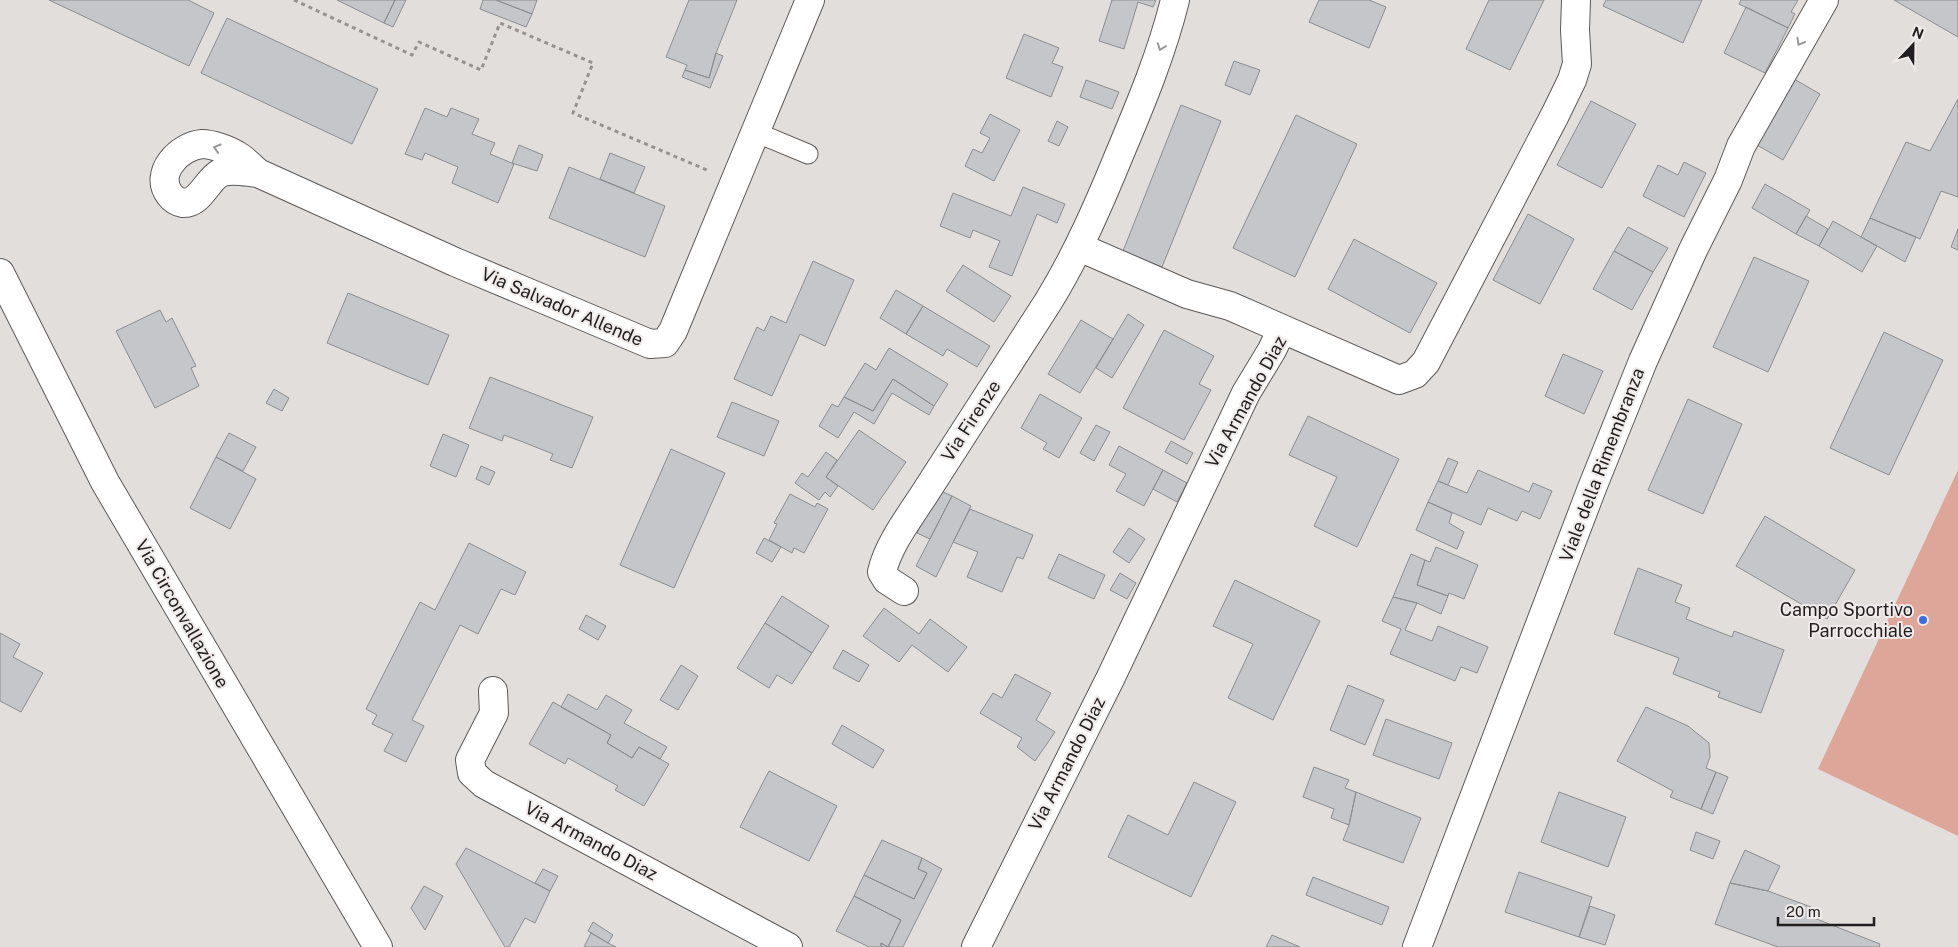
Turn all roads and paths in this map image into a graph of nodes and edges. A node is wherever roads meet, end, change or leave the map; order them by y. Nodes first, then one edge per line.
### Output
1 (294, 0) edge
2 (810, 0) edge
3 (1175, 0) edge
4 (1576, 0) edge
5 (1824, 0) edge
6 (755, 132) junction
7 (808, 154) dead end
8 (258, 173) dead end
9 (735, 181) junction
10 (1079, 247) junction
11 (0, 273) edge
12 (1282, 329) junction
13 (904, 591) dead end
14 (493, 692) dead end
15 (378, 947) edge
16 (788, 947) edge
17 (976, 947) edge
18 (1417, 947) edge

1 - 9 path
2 - 6 street, Via Salvador Allende
3 -> 10 street, Via Firenze
4 - 12 street, Via Armando Diaz
5 -> 18 street, Viale della Rimembranza
6 - 7 lane
6 - 9 street, Via Salvador Allende
8 - 9 street, Via Salvador Allende
10 - 12 street
10 - 13 street, Via Firenze
11 - 15 street, Via Circonvallazione
12 - 17 street, Via Armando Diaz
14 - 16 street, Via Armando Diaz

